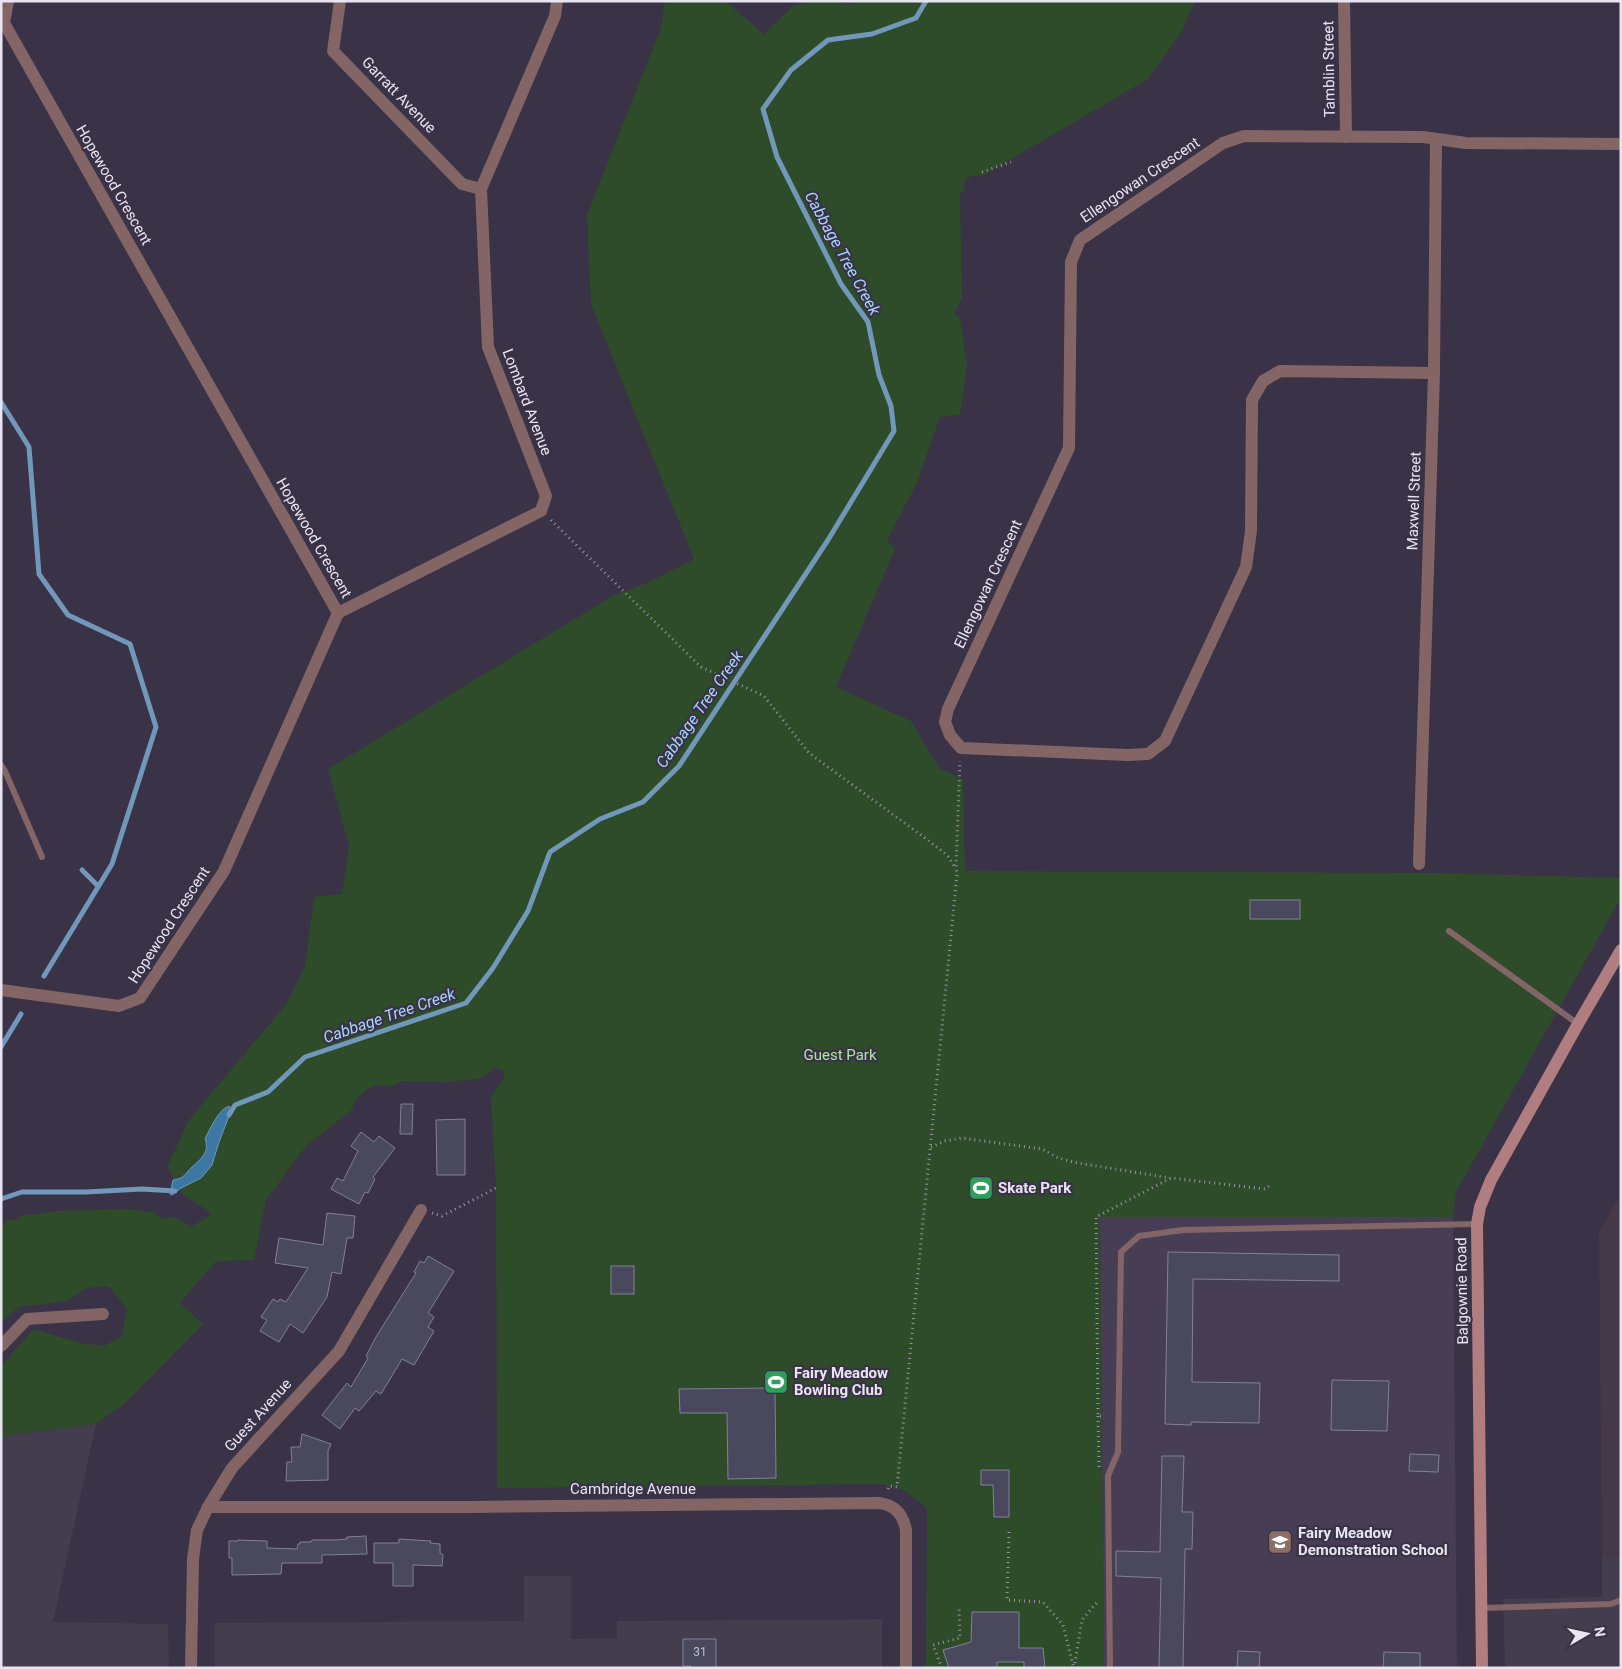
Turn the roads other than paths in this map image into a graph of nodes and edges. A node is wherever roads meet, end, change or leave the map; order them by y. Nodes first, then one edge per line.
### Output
1 (8, 1) edge
2 (340, 1) edge
3 (557, 1) edge
4 (1344, 1) edge
5 (1346, 137) junction
6 (1436, 139) junction
7 (1621, 144) edge
8 (481, 189) junction
9 (1434, 373) junction
10 (338, 613) junction
11 (1, 765) edge
12 (42, 857) dead end
13 (1419, 864) dead end
14 (1449, 931) dead end
15 (1621, 950) edge
16 (1, 990) edge
17 (1578, 1024) junction
18 (421, 1210) road end
19 (1477, 1224) junction
20 (103, 1314) dead end
21 (1, 1346) edge
22 (208, 1507) junction
23 (1621, 1600) edge
24 (1482, 1608) junction
25 (191, 1668) edge
26 (906, 1668) edge
27 (1110, 1668) edge
28 (1482, 1668) edge

1 - 10 street, Hopewood Crescent
2 - 8 street, Garratt Avenue
3 - 8 street, Lombard Avenue
4 - 5 street, Tamblin Street
5 - 6 street, Ellengowan Crescent
5 - 9 street, Ellengowan Crescent
6 - 7 street, Ellengowan Crescent
6 - 9 street, Maxwell Street
8 - 10 street, Lombard Avenue
9 - 13 street, Maxwell Street
10 - 16 street, Hopewood Crescent
11 - 12 lane
14 - 17 lane
15 - 17 main road, Balgownie Road
17 - 19 main road, Balgownie Road
18 - 22 street, Guest Avenue
19 - 24 main road, Balgownie Road
19 - 27 lane
20 - 21 street
22 - 25 street, Guest Avenue
22 - 26 street, Cambridge Avenue
23 - 24 lane
24 - 28 main road, Balgownie Road

